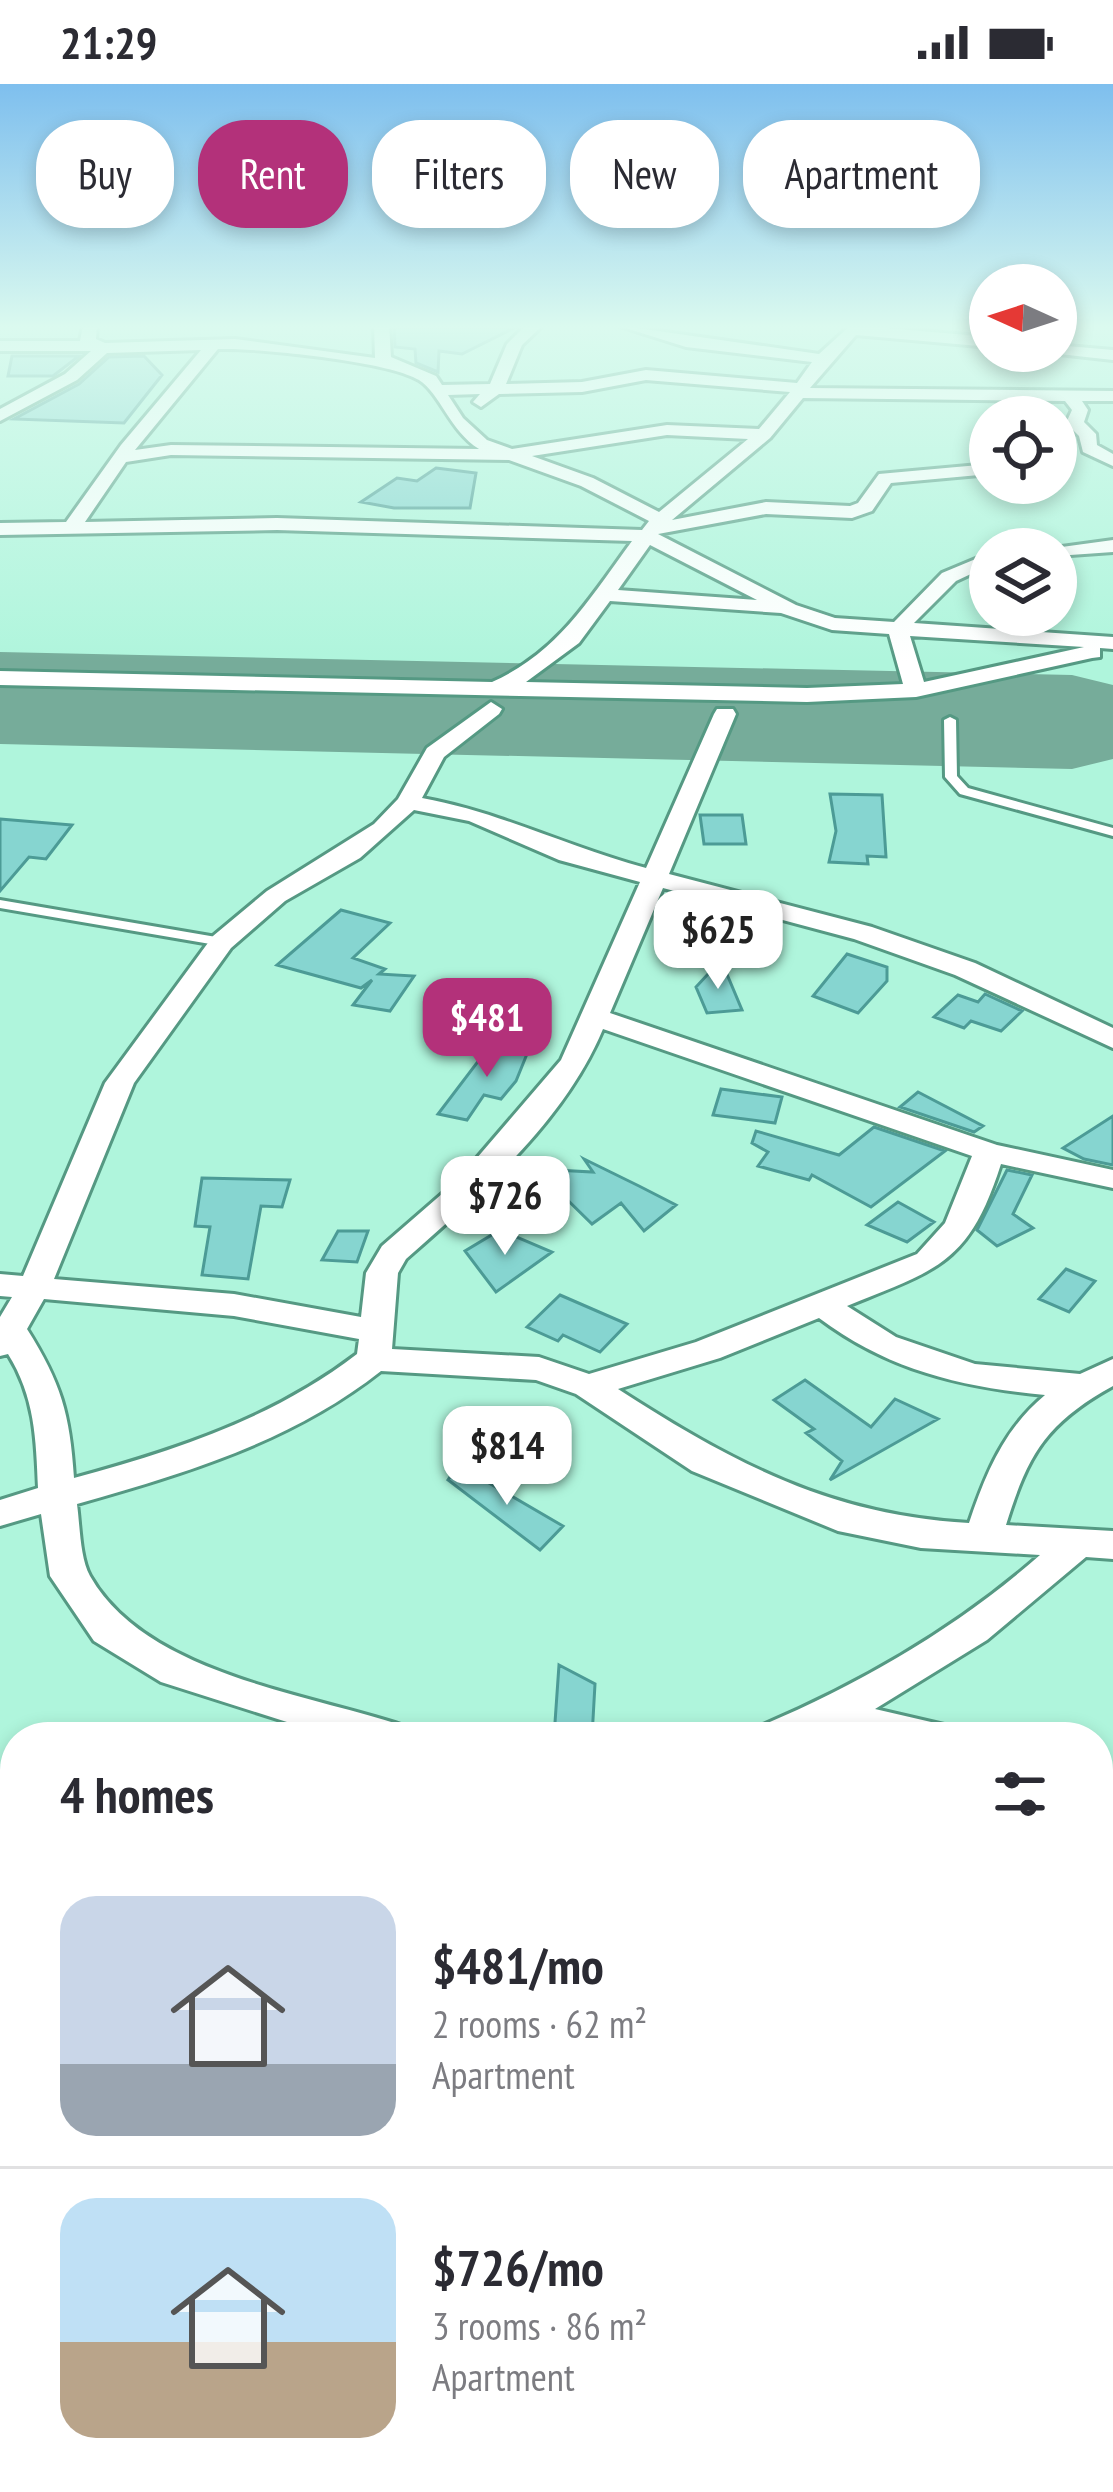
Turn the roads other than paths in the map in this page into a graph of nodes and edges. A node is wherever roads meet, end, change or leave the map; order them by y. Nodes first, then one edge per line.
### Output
1 (138, 437) edge
2 (474, 437) edge
3 (620, 437) edge
4 (760, 437) edge
5 (1088, 437) edge
6 (1090, 448) junction
7 (1113, 448) edge
8 (508, 455) junction
9 (121, 458) junction
10 (1113, 461) edge
11 (969, 471) edge
12 (623, 503) junction
13 (70, 528) junction
14 (0, 529) edge
15 (648, 530) junction
16 (1113, 546) edge
17 (1077, 549) edge
18 (689, 558) junction
19 (969, 567) edge
20 (608, 593) junction
21 (789, 609) junction
22 (898, 630) junction
23 (1113, 645) edge
24 (0, 678) edge
25 (916, 690) junction
26 (489, 700) junction
27 (725, 714) dead end
28 (950, 719) dead end
29 (408, 802) junction
30 (1113, 832) edge
31 (654, 878) junction
32 (0, 904) edge
33 (222, 942) junction
34 (596, 1018) junction
35 (1113, 1039) edge
36 (989, 1152) junction
37 (1113, 1179) edge
38 (17, 1286) edge
39 (820, 1302) junction
40 (6, 1338) edge
41 (375, 1345) junction
42 (1099, 1378) edge
43 (588, 1386) junction
44 (57, 1495) junction
45 (0, 1513) edge
46 (982, 1540) junction
47 (1095, 1545) edge
48 (829, 1716) junction
49 (338, 1722) edge
50 (814, 1722) edge
51 (858, 1722) edge

1 - 9 street
2 - 8 street
3 - 8 street
4 - 15 street
5 - 6 street
6 - 7 lane
6 - 10 street
8 - 9 street
8 - 12 street
9 - 13 street
11 - 15 street
12 - 15 street
12 - 15 street
13 - 14 street
13 - 15 street
15 - 18 street
15 - 20 street
16 - 17 street
18 - 20 street
18 - 21 street
19 - 22 street
20 - 21 street
20 - 26 street
21 - 22 street
22 - 23 street
22 - 25 street
23 - 25 street
24 - 26 street
25 - 26 street
26 - 29 street
27 - 31 street
28 - 30 lane
29 - 31 street
29 - 33 street
31 - 34 street
31 - 35 street
32 - 33 lane
33 - 38 street
34 - 36 street
34 - 41 street
36 - 37 street
36 - 39 street
38 - 40 street
38 - 41 street
39 - 42 street
39 - 43 street
40 - 44 street
41 - 43 street
41 - 44 street
42 - 46 street
43 - 46 street
44 - 45 street
44 - 49 street
46 - 47 street
47 - 48 street
48 - 50 street
48 - 51 street

